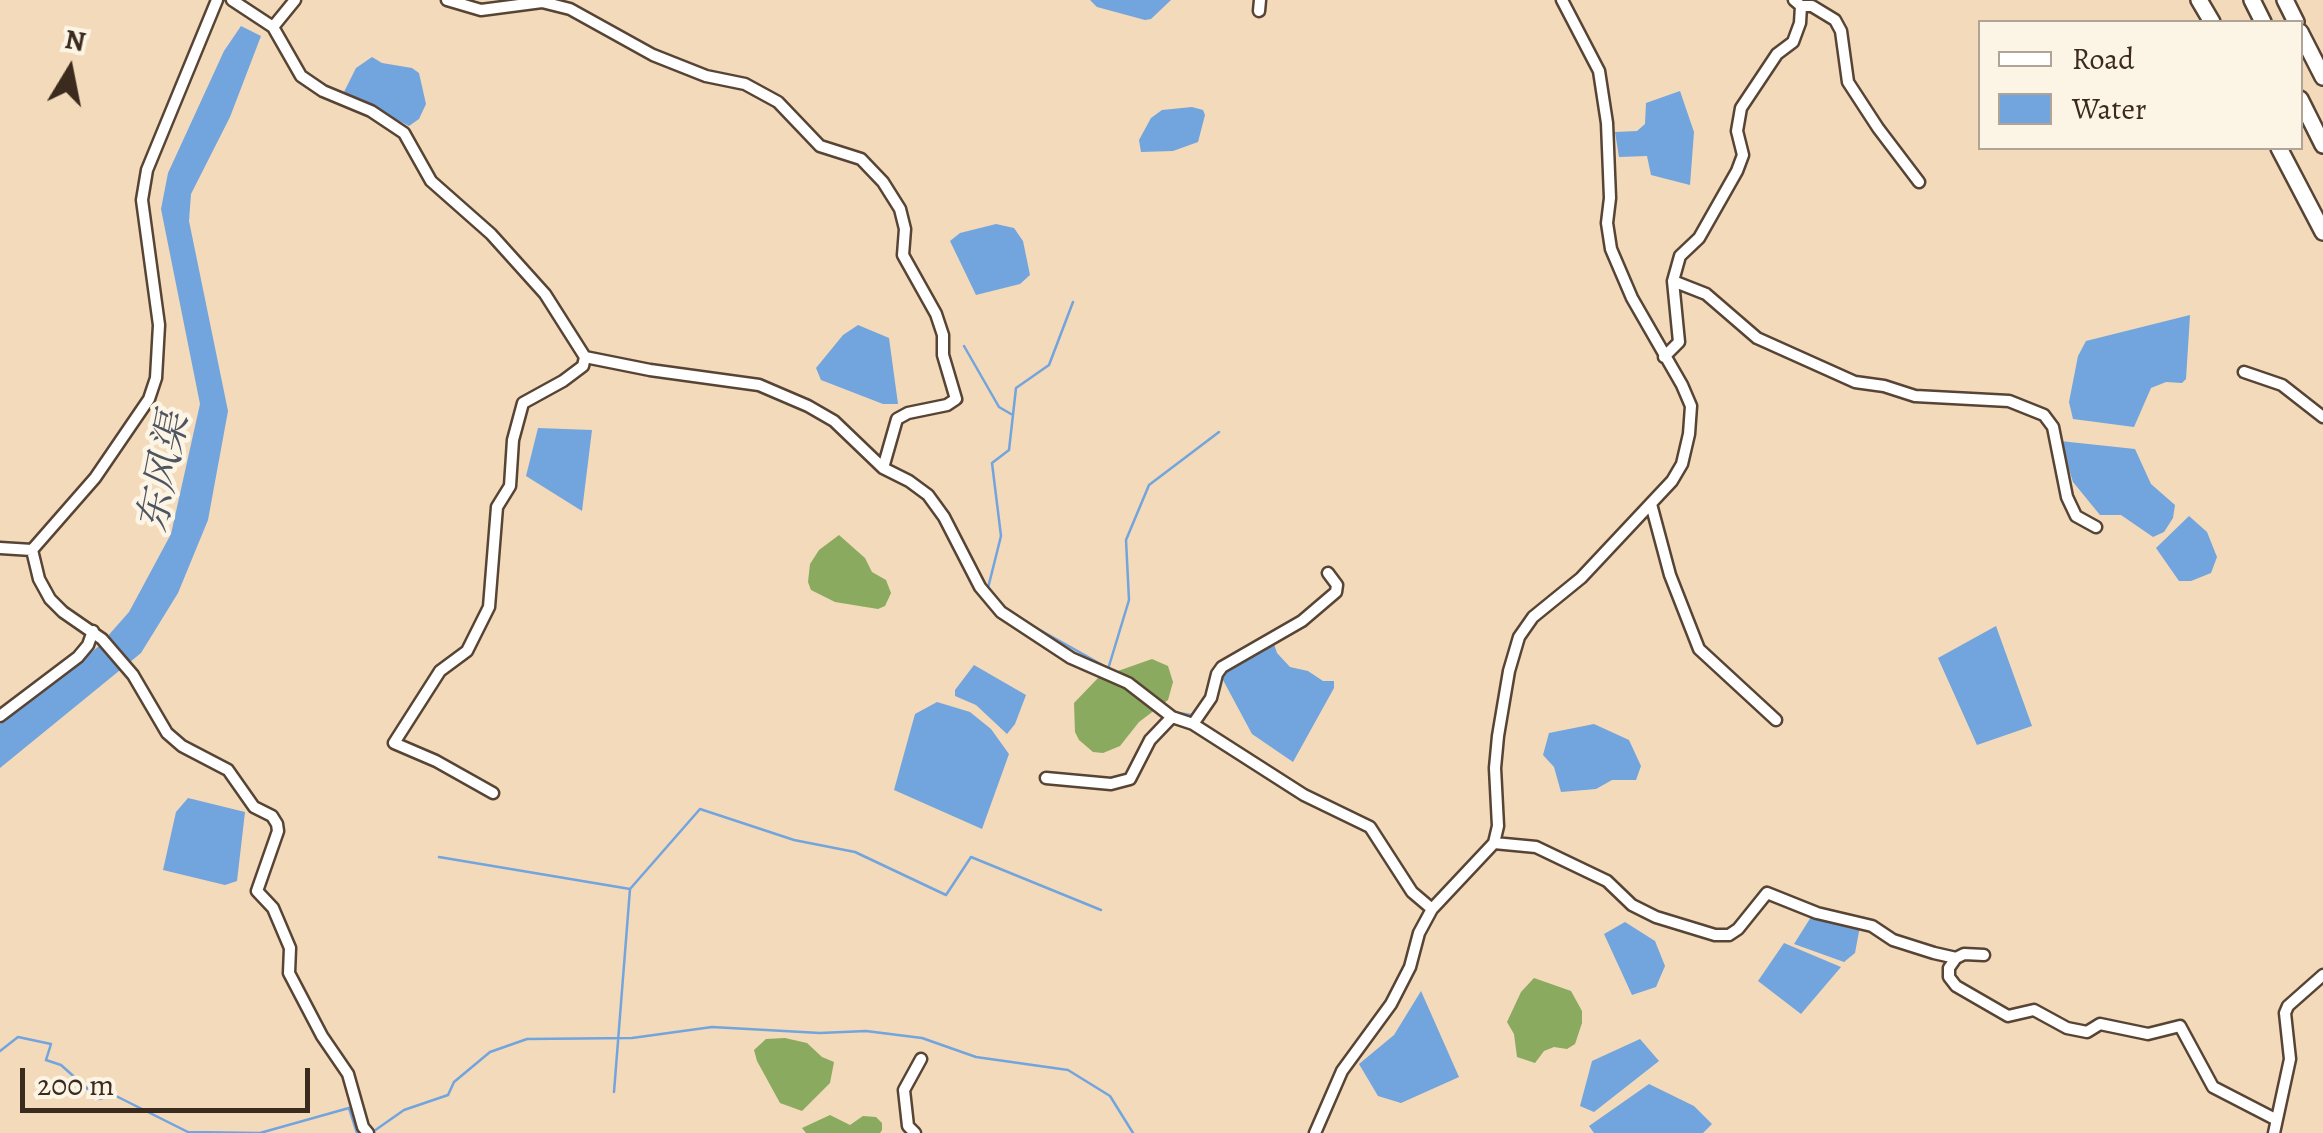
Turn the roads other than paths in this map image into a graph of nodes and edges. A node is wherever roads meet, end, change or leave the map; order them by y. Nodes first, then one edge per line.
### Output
1 (217, 0) edge
2 (232, 0) edge
3 (295, 0) edge
4 (447, 0) edge
5 (1562, 0) edge
6 (1797, 3) edge
7 (274, 27) junction
8 (2303, 38) edge
9 (2323, 77) edge
10 (2303, 106) edge
11 (2323, 145) edge
12 (2280, 150) edge
13 (1920, 182) dead end
14 (2323, 232) edge
15 (1673, 281) junction
16 (586, 356) junction
17 (1664, 357) junction
18 (2244, 372) dead end
19 (2323, 417) edge
20 (883, 468) junction
21 (1651, 504) junction
22 (2096, 527) dead end
23 (0, 548) edge
24 (32, 550) junction
25 (1328, 572) dead end
26 (98, 635) junction
27 (0, 716) edge
28 (1172, 717) junction
29 (1776, 720) dead end
30 (1193, 724) junction
31 (1046, 778) dead end
32 (493, 793) dead end
33 (1494, 843) junction
34 (1432, 909) junction
35 (1984, 955) dead end
36 (1956, 958) junction
37 (2323, 975) edge
38 (922, 1059) dead end
39 (2275, 1118) junction
40 (366, 1131) edge
41 (908, 1131) edge
42 (1315, 1133) edge
43 (2274, 1133) edge

1 - 24 street
2 - 7 street
3 - 7 street
4 - 20 street
5 - 17 street
6 - 13 street
6 - 15 street
7 - 16 street
8 - 9 highway
10 - 11 highway
12 - 14 highway
15 - 17 street
15 - 22 street
16 - 20 street
16 - 32 street
17 - 21 street
18 - 19 street
20 - 28 street
21 - 29 street
21 - 33 street
23 - 24 street
24 - 26 street
25 - 30 street
26 - 27 street
26 - 40 street
28 - 30 street
28 - 31 street
30 - 34 street
33 - 34 street
33 - 36 street
34 - 42 street
35 - 36 street
36 - 39 street
37 - 39 street
38 - 41 street
39 - 43 street

